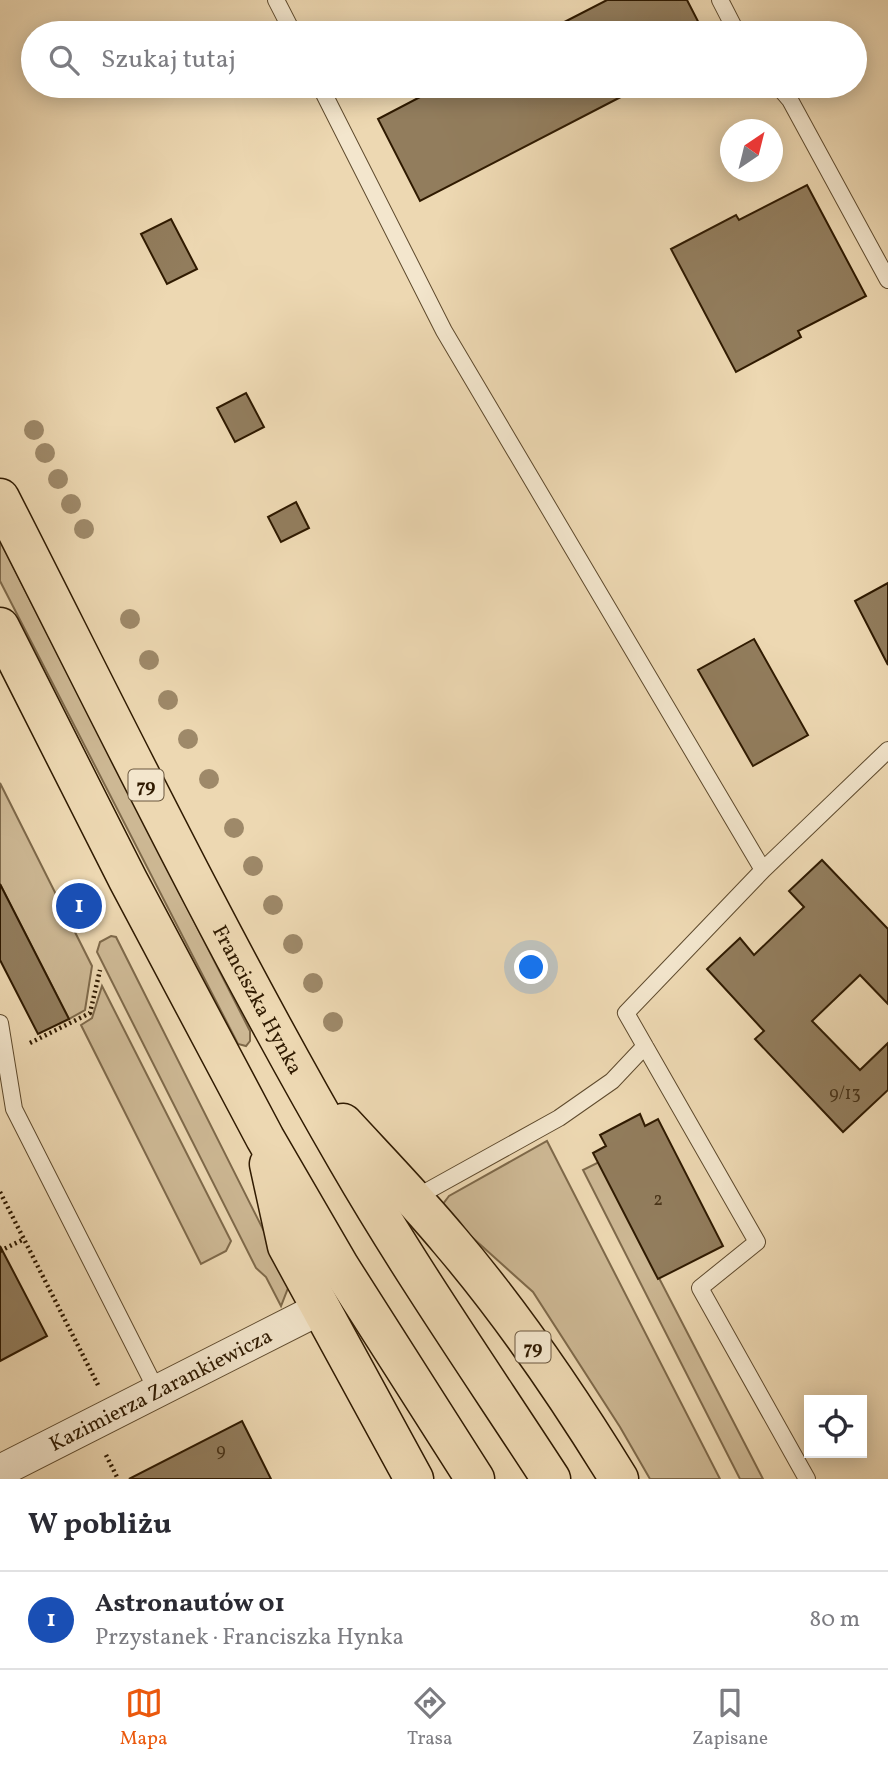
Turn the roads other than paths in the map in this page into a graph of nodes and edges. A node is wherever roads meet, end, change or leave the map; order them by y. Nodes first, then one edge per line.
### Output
1 (276, 0) edge
2 (720, 0) edge
3 (287, 21) edge
4 (731, 21) edge
5 (326, 98) edge
6 (788, 98) edge
7 (888, 280) edge
8 (0, 498) edge
9 (0, 627) edge
10 (888, 750) edge
11 (763, 870) junction
12 (0, 1023) edge
13 (645, 1046) junction
14 (295, 1069) junction
15 (265, 1138) junction
16 (413, 1199) junction
17 (321, 1308) junction
18 (158, 1391) junction
19 (0, 1471) edge
20 (414, 1479) edge
21 (475, 1479) edge
22 (551, 1479) edge
23 (619, 1479) edge
24 (807, 1479) edge

1 - 3 lane
2 - 4 lane
5 - 11 lane
6 - 7 lane
8 - 14 main road, Franciszka Hynka / 79
9 - 15 main road
10 - 11 lane
11 - 13 lane
12 - 18 lane
13 - 16 lane
13 - 24 lane
14 - 16 main road, 79
14 - 22 main road, Franciszka Hynka
15 - 17 main road
15 - 21 main road
16 - 23 main road, 79
17 - 18 street, Kazimierza Zarankiewicza
17 - 20 main road
18 - 19 street, Kazimierza Zarankiewicza

